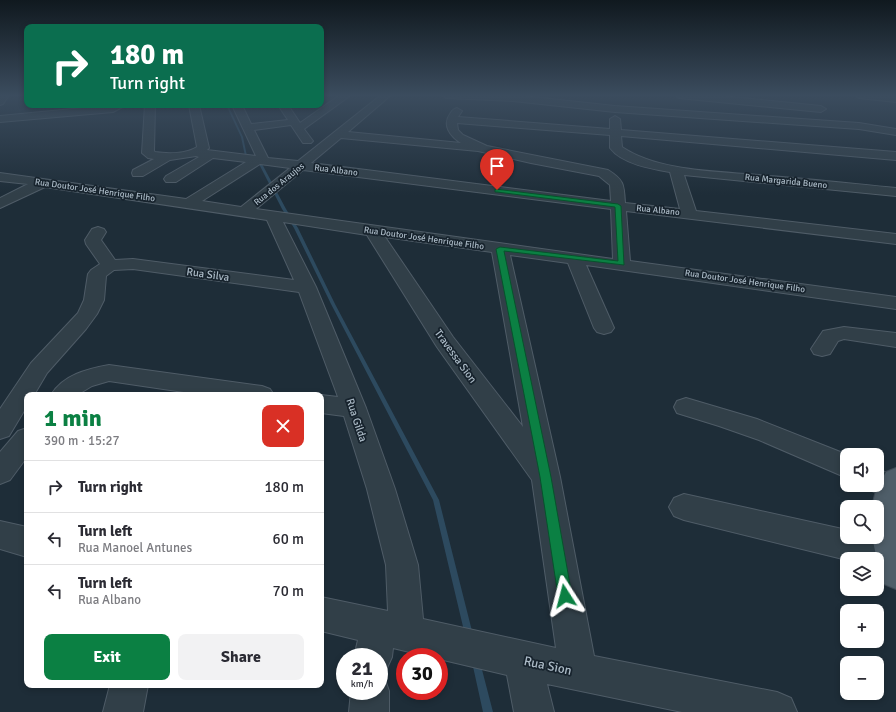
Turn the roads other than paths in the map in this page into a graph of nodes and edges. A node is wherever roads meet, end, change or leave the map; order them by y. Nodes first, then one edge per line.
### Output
1 (149, 128) edge
2 (199, 128) edge
3 (247, 128) edge
4 (298, 128) edge
5 (349, 128) edge
6 (452, 128) edge
7 (564, 128) edge
8 (615, 128) edge
9 (873, 128) edge
10 (896, 132) edge
11 (615, 133) junction
12 (341, 135) junction
13 (487, 149) junction
14 (198, 153) junction
15 (211, 154) junction
16 (316, 154) junction
17 (168, 156) junction
18 (896, 156) edge
19 (254, 160) junction
20 (300, 166) junction
21 (676, 170) junction
22 (138, 173) dead end
23 (3, 179) edge
24 (171, 179) dead end
25 (42, 183) junction
26 (896, 192) edge
27 (190, 203) junction
28 (0, 204) edge
29 (618, 206) junction
30 (245, 211) junction
31 (689, 213) junction
32 (284, 218) junction
33 (373, 231) junction
34 (98, 232) dead end
35 (896, 239) edge
36 (500, 249) junction
37 (575, 259) junction
38 (622, 264) junction
39 (110, 265) junction
40 (307, 287) junction
41 (896, 303) edge
42 (604, 328) dead end
43 (896, 340) edge
44 (822, 349) dead end
45 (66, 392) edge
46 (241, 392) edge
47 (324, 404) edge
48 (686, 407) dead end
49 (354, 408) junction
50 (0, 430) edge
51 (24, 442) edge
52 (840, 464) edge
53 (0, 472) edge
54 (546, 477) junction
55 (890, 484) edge
56 (684, 507) dead end
57 (0, 535) edge
58 (24, 541) edge
59 (893, 564) edge
60 (324, 615) edge
61 (386, 639) edge
62 (523, 660) junction
63 (578, 671) junction
64 (127, 688) edge
65 (370, 700) edge
66 (123, 712) edge
67 (369, 712) edge
68 (534, 712) edge
69 (777, 712) edge

1 - 17 street
2 - 14 street
3 - 19 street
4 - 16 street
5 - 12 street, Rua dos Araujos
6 - 13 street
7 - 11 street
8 - 11 street, Rua Margarida Bueno
9 - 10 street
11 - 18 street
11 - 21 street, Rua Margarida Bueno
12 - 13 street
12 - 16 street, Rua dos Araujos
13 - 29 street
14 - 15 street, Rua Albano
14 - 17 street, Rua Albano
15 - 19 street, Rua Albano
15 - 24 street
16 - 20 street, Rua dos Araujos
17 - 22 street
19 - 20 street, Rua Albano
19 - 27 street
20 - 29 street, Rua Albano
20 - 30 street, Rua dos Araujos
21 - 26 street, Rua Margarida Bueno
21 - 31 street
23 - 25 street, Rua Doutor José Henrique Filho
25 - 27 street, Rua Doutor José Henrique Filho
25 - 28 street
27 - 30 street, Rua Doutor José Henrique Filho
29 - 31 street, Rua Albano
29 - 38 street
30 - 32 street, Rua Doutor José Henrique Filho
31 - 35 street, Rua Albano
32 - 33 street, Rua Doutor José Henrique Filho
32 - 40 street, Rua Gilda
33 - 36 street, Rua Doutor José Henrique Filho
33 - 54 street, Travessa Sion
34 - 39 street
36 - 37 street, Rua Doutor José Henrique Filho
36 - 54 street
37 - 38 street, Rua Doutor José Henrique Filho
37 - 42 street
38 - 41 street, Rua Doutor José Henrique Filho
39 - 40 street, Rua Silva
39 - 50 street
40 - 49 street, Rua Gilda
43 - 44 street
45 - 46 street
47 - 49 street
48 - 52 street
49 - 61 street, Rua Gilda
51 - 53 street
54 - 63 street
55 - 59 main road
56 - 59 street
57 - 58 street
60 - 61 street, Rua Sion
61 - 62 street, Rua Sion
62 - 63 street, Rua Sion
62 - 68 street
63 - 69 street, Rua Sion
64 - 66 street
65 - 67 street

